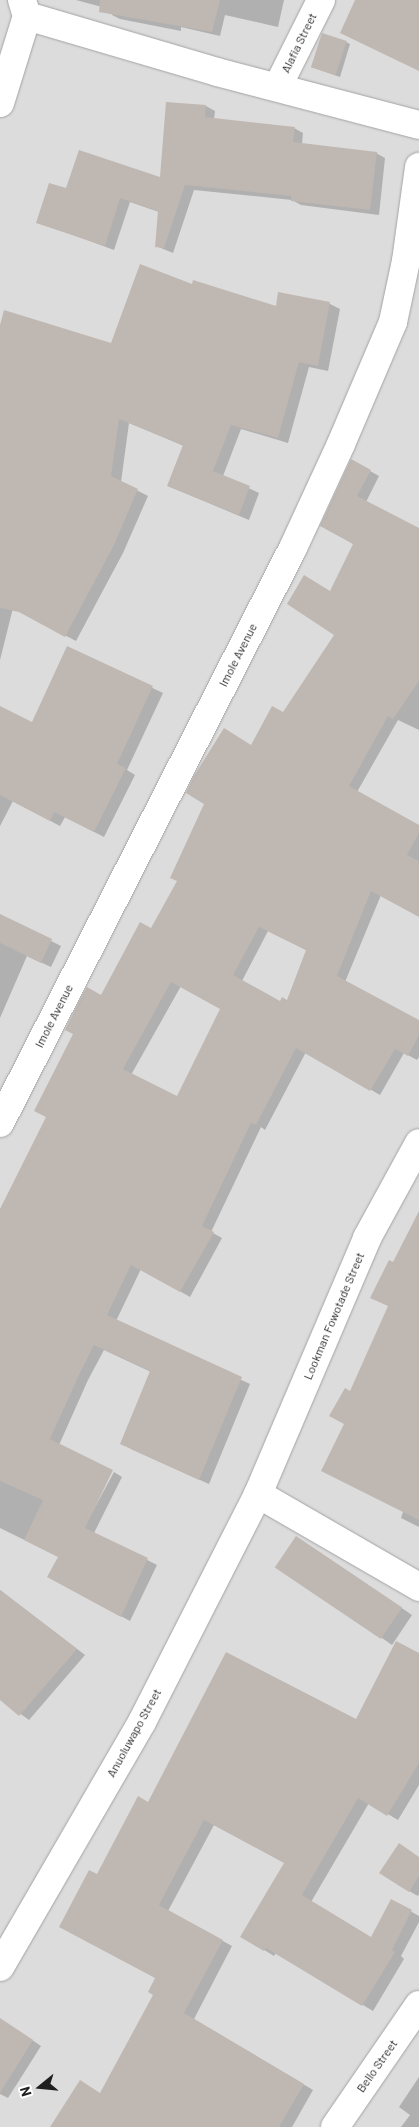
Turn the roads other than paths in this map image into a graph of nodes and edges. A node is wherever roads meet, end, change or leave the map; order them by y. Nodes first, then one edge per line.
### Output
1 (321, 0) edge
2 (25, 8) edge
3 (278, 86) junction
4 (0, 103) edge
5 (419, 125) edge
6 (419, 167) edge
7 (0, 1123) edge
8 (419, 1143) edge
9 (258, 1494) junction
10 (419, 1587) edge
11 (0, 1968) edge
12 (419, 2005) edge
13 (335, 2127) edge

1 - 3 street, Alafia Street
2 - 3 street
2 - 4 street
3 - 5 street
6 - 7 street, Imole Avenue
8 - 9 street, Lookman Fowotade Street
9 - 10 street
9 - 11 street, Anuoluwapo Street
12 - 13 street, Bello Street

